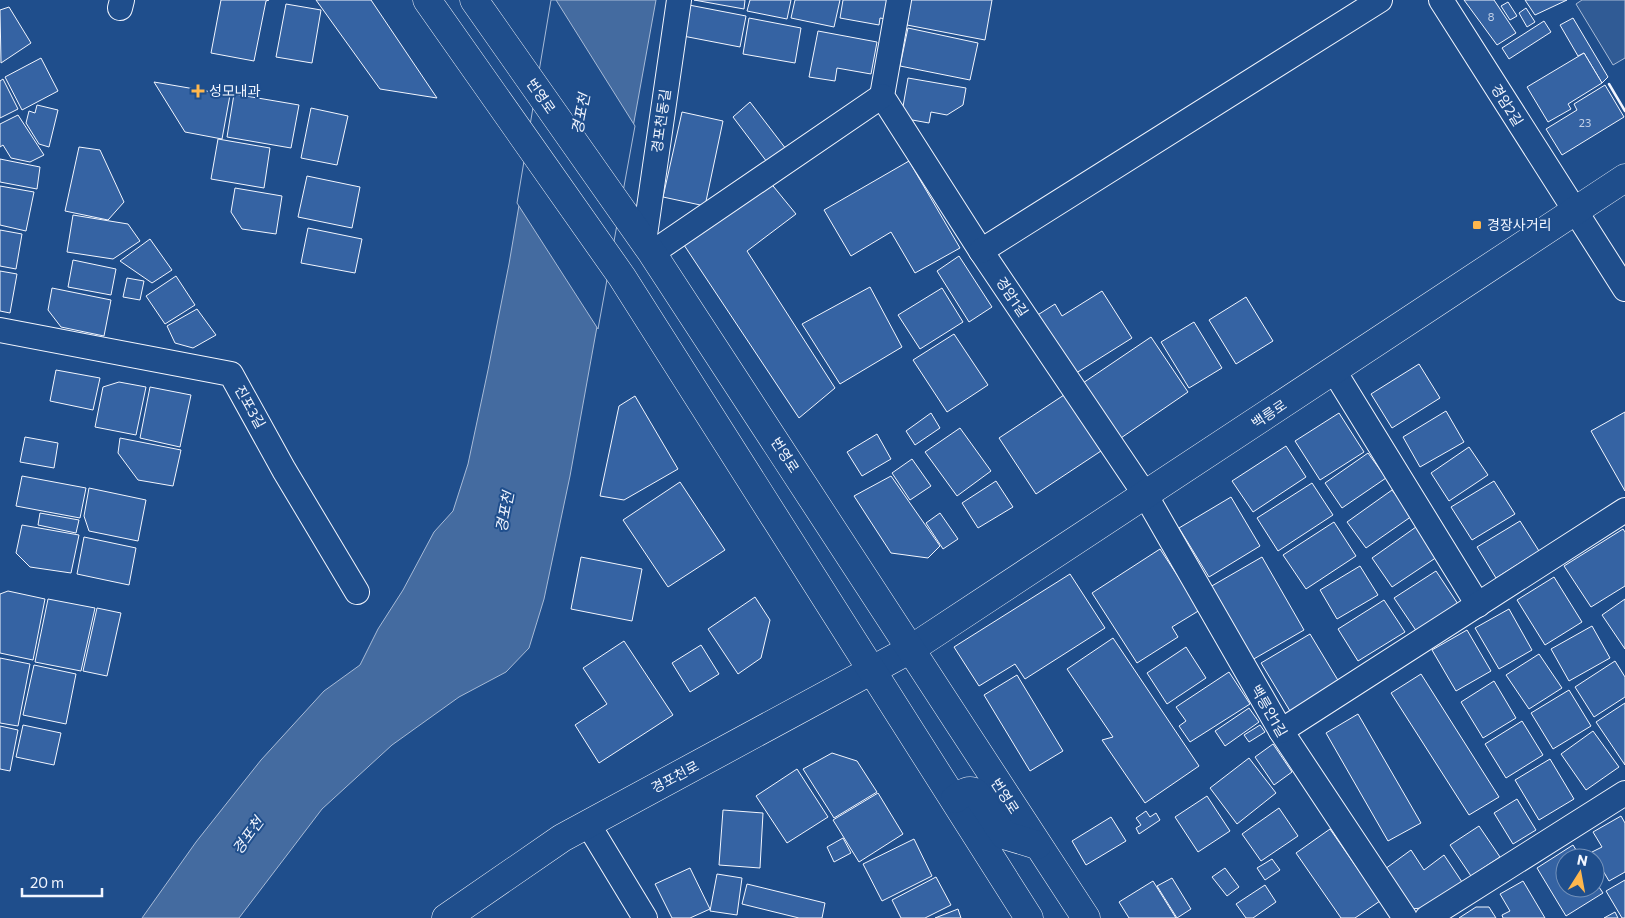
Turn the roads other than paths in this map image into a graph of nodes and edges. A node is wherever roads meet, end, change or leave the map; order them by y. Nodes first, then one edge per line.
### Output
1 (427, 0) edge
2 (679, 0) edge
3 (899, 0) edge
4 (1380, 0) edge
5 (1441, 0) edge
6 (476, 2) edge
7 (882, 96) junction
8 (1625, 178) edge
9 (1573, 210) junction
10 (642, 239) junction
11 (981, 251) junction
12 (1625, 289) edge
13 (0, 330) edge
14 (1334, 371) junction
15 (1146, 496) junction
16 (1625, 510) edge
17 (357, 592) dead end
18 (1478, 605) junction
19 (912, 649) junction
20 (874, 670) junction
21 (1281, 731) junction
22 (1625, 792) edge
23 (955, 799) junction
24 (588, 824) junction
25 (1037, 845) junction
26 (446, 918) edge
27 (645, 918) edge
28 (1029, 918) edge
29 (1086, 918) edge
30 (1405, 918) edge
31 (1427, 918) edge

1 - 20 main road
2 - 10 street, 경포천동길
3 - 7 street
4 - 11 street
5 - 9 street, 경암2길
6 - 10 main road, 번영로
7 - 10 street
7 - 11 street, 경암1길
8 - 9 main road, 백릉로
9 - 12 street, 경암2길
9 - 14 main road, 백릉로
10 - 19 main road, 번영로
11 - 15 street, 경암1길
13 - 17 street, 진포3길
14 - 15 main road, 백릉로
14 - 18 street
15 - 19 main road, 백릉로
15 - 21 street, 백릉안1길
16 - 18 street
18 - 21 street
19 - 20 main road, 경포천로
19 - 25 main road, 번영로
20 - 23 main road
20 - 24 main road, 경포천로
21 - 30 street, 백릉안1길
22 - 31 street
23 - 25 main road
23 - 28 main road
24 - 26 main road, 경포천로
24 - 27 street
25 - 29 main road, 번영로

